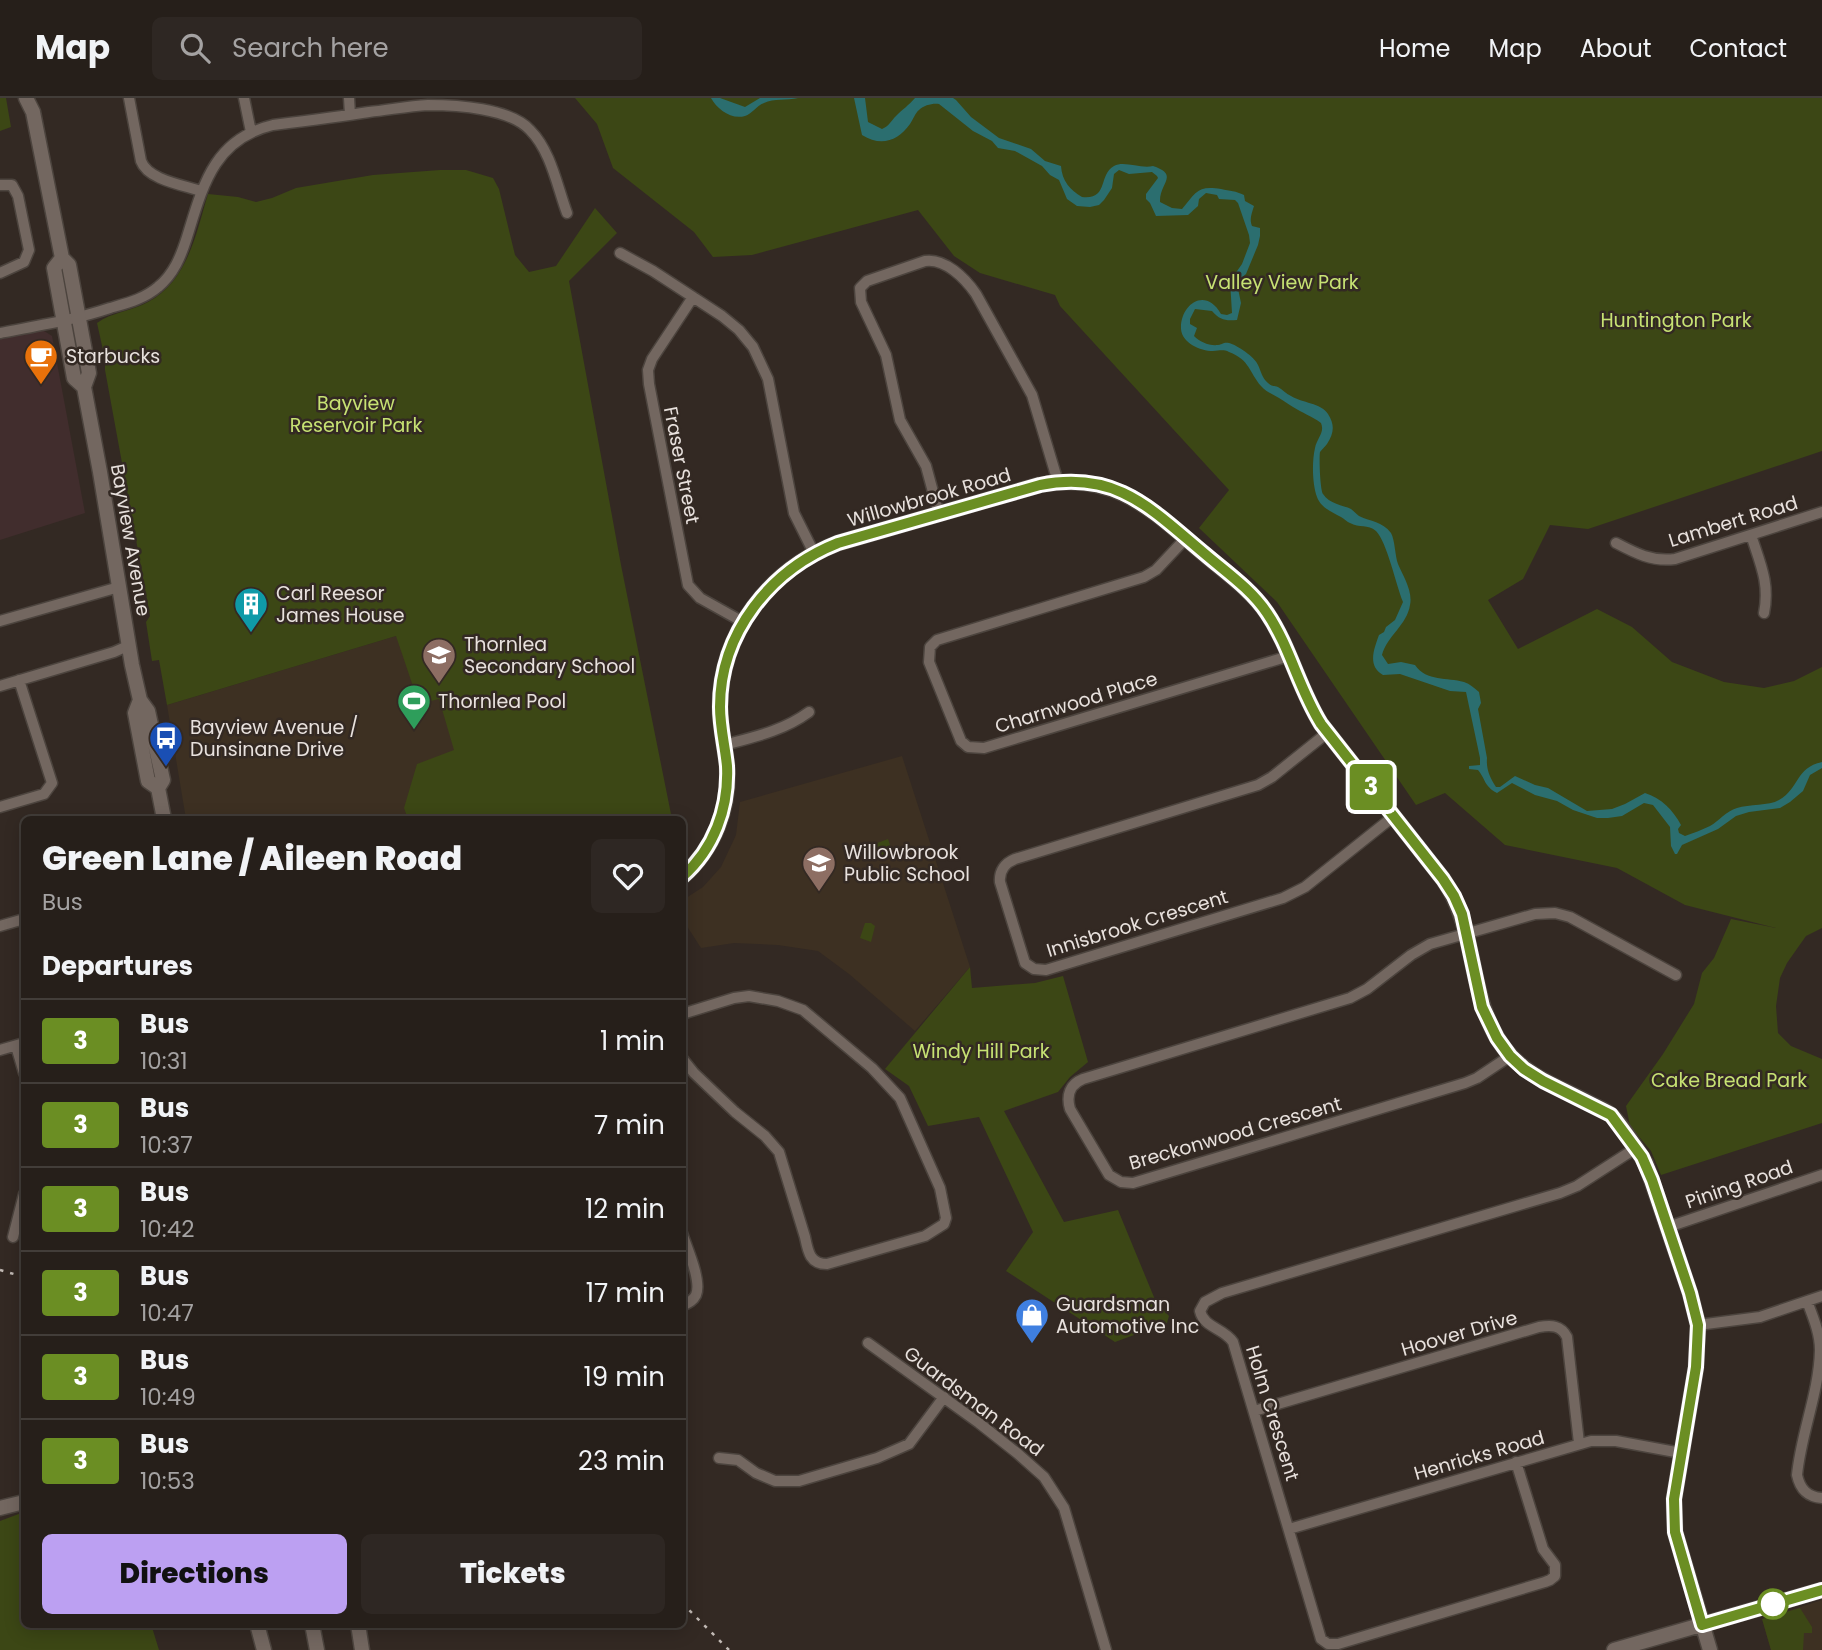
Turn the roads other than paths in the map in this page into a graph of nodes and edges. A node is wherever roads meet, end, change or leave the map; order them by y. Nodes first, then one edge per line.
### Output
1 (26, 98) edge
2 (129, 98) edge
3 (244, 98) edge
4 (349, 98) edge
5 (34, 105) edge
6 (350, 115) junction
7 (251, 132) junction
8 (0, 185) edge
9 (201, 191) junction
10 (567, 213) dead end
11 (620, 253) dead end
12 (0, 273) edge
13 (693, 297) junction
14 (71, 320) junction
15 (0, 333) edge
16 (1058, 482) junction
17 (1822, 512) edge
18 (939, 514) junction
19 (1751, 536) junction
20 (1186, 538) junction
21 (1616, 543) dead end
22 (814, 554) junction
23 (120, 587) junction
24 (1763, 612) dead end
25 (0, 621) edge
26 (743, 622) junction
27 (130, 645) junction
28 (1289, 656) junction
29 (19, 680) junction
30 (0, 686) edge
31 (809, 712) dead end
32 (1327, 733) junction
33 (724, 745) junction
34 (0, 807) edge
35 (163, 816) edge
36 (1394, 816) junction
37 (686, 872) edge
38 (21, 920) edge
39 (0, 926) edge
40 (1467, 933) junction
41 (1676, 975) dead end
42 (686, 1013) edge
43 (20, 1044) edge
44 (0, 1051) edge
45 (1510, 1056) junction
46 (686, 1063) edge
47 (1636, 1148) junction
48 (1822, 1175) edge
49 (21, 1209) edge
50 (1668, 1227) junction
51 (13, 1237) dead end
52 (686, 1246) edge
53 (1822, 1296) edge
54 (1807, 1301) junction
55 (686, 1303) edge
56 (1698, 1325) junction
57 (868, 1343) dead end
58 (944, 1397) junction
59 (1254, 1411) junction
60 (1579, 1443) junction
61 (1681, 1452) junction
62 (719, 1458) dead end
63 (1516, 1462) junction
64 (1822, 1498) edge
65 (21, 1503) edge
66 (0, 1508) edge
67 (1289, 1529) junction
68 (1822, 1590) edge
69 (1702, 1625) junction
70 (258, 1628) edge
71 (313, 1628) edge
72 (359, 1628) edge
73 (264, 1650) edge
74 (317, 1650) edge
75 (362, 1650) edge
76 (1106, 1650) edge
77 (1614, 1650) edge
78 (1710, 1650) edge

1 - 5 street, Bayview Avenue
2 - 9 street
3 - 7 street
4 - 6 street
5 - 14 street, Bayview Avenue
6 - 7 street
6 - 10 street
7 - 9 street
8 - 12 street
9 - 14 street
11 - 13 street
13 - 22 street
13 - 26 street, Fraser Street
14 - 15 street
14 - 23 street, Bayview Avenue
16 - 18 street, Willowbrook Road
16 - 18 street
16 - 20 street, Willowbrook Road
17 - 19 street, Lambert Road
18 - 22 street, Willowbrook Road
19 - 21 street, Lambert Road
19 - 24 street
20 - 28 street, Willowbrook Road
20 - 28 street, Charnwood Place
22 - 26 street, Willowbrook Road
23 - 25 street
23 - 27 street, Bayview Avenue
26 - 33 street, Willowbrook Road
27 - 29 street
27 - 35 street, Bayview Avenue
28 - 32 street, Willowbrook Road
29 - 30 street
29 - 34 street
31 - 33 street
32 - 36 street, Willowbrook Road
32 - 36 street, Innisbrook Crescent
33 - 37 street, Willowbrook Road
36 - 40 street, Willowbrook Road
38 - 39 street
40 - 41 street
40 - 45 street, Willowbrook Road
40 - 45 street, Breckonwood Crescent
42 - 46 street
43 - 44 street
45 - 47 street, Willowbrook Road
47 - 50 street, Willowbrook Road
47 - 59 street, Holm Crescent
48 - 50 street, Pining Road
49 - 51 street
50 - 56 street, Willowbrook Road
52 - 55 street
53 - 54 street
54 - 56 street
54 - 64 street
56 - 61 street, Willowbrook Road
57 - 58 street, Guardsman Road
58 - 62 street
58 - 76 street, Guardsman Road
59 - 60 street, Hoover Drive
59 - 67 street, Holm Crescent
60 - 61 street, Henricks Road
60 - 63 street, Henricks Road
61 - 69 street, Willowbrook Road
63 - 67 street, Henricks Road
63 - 67 street, Holm Crescent
65 - 66 street
68 - 69 street
69 - 77 street
69 - 78 street, Willowbrook Road
70 - 73 street
71 - 74 street
72 - 75 street

